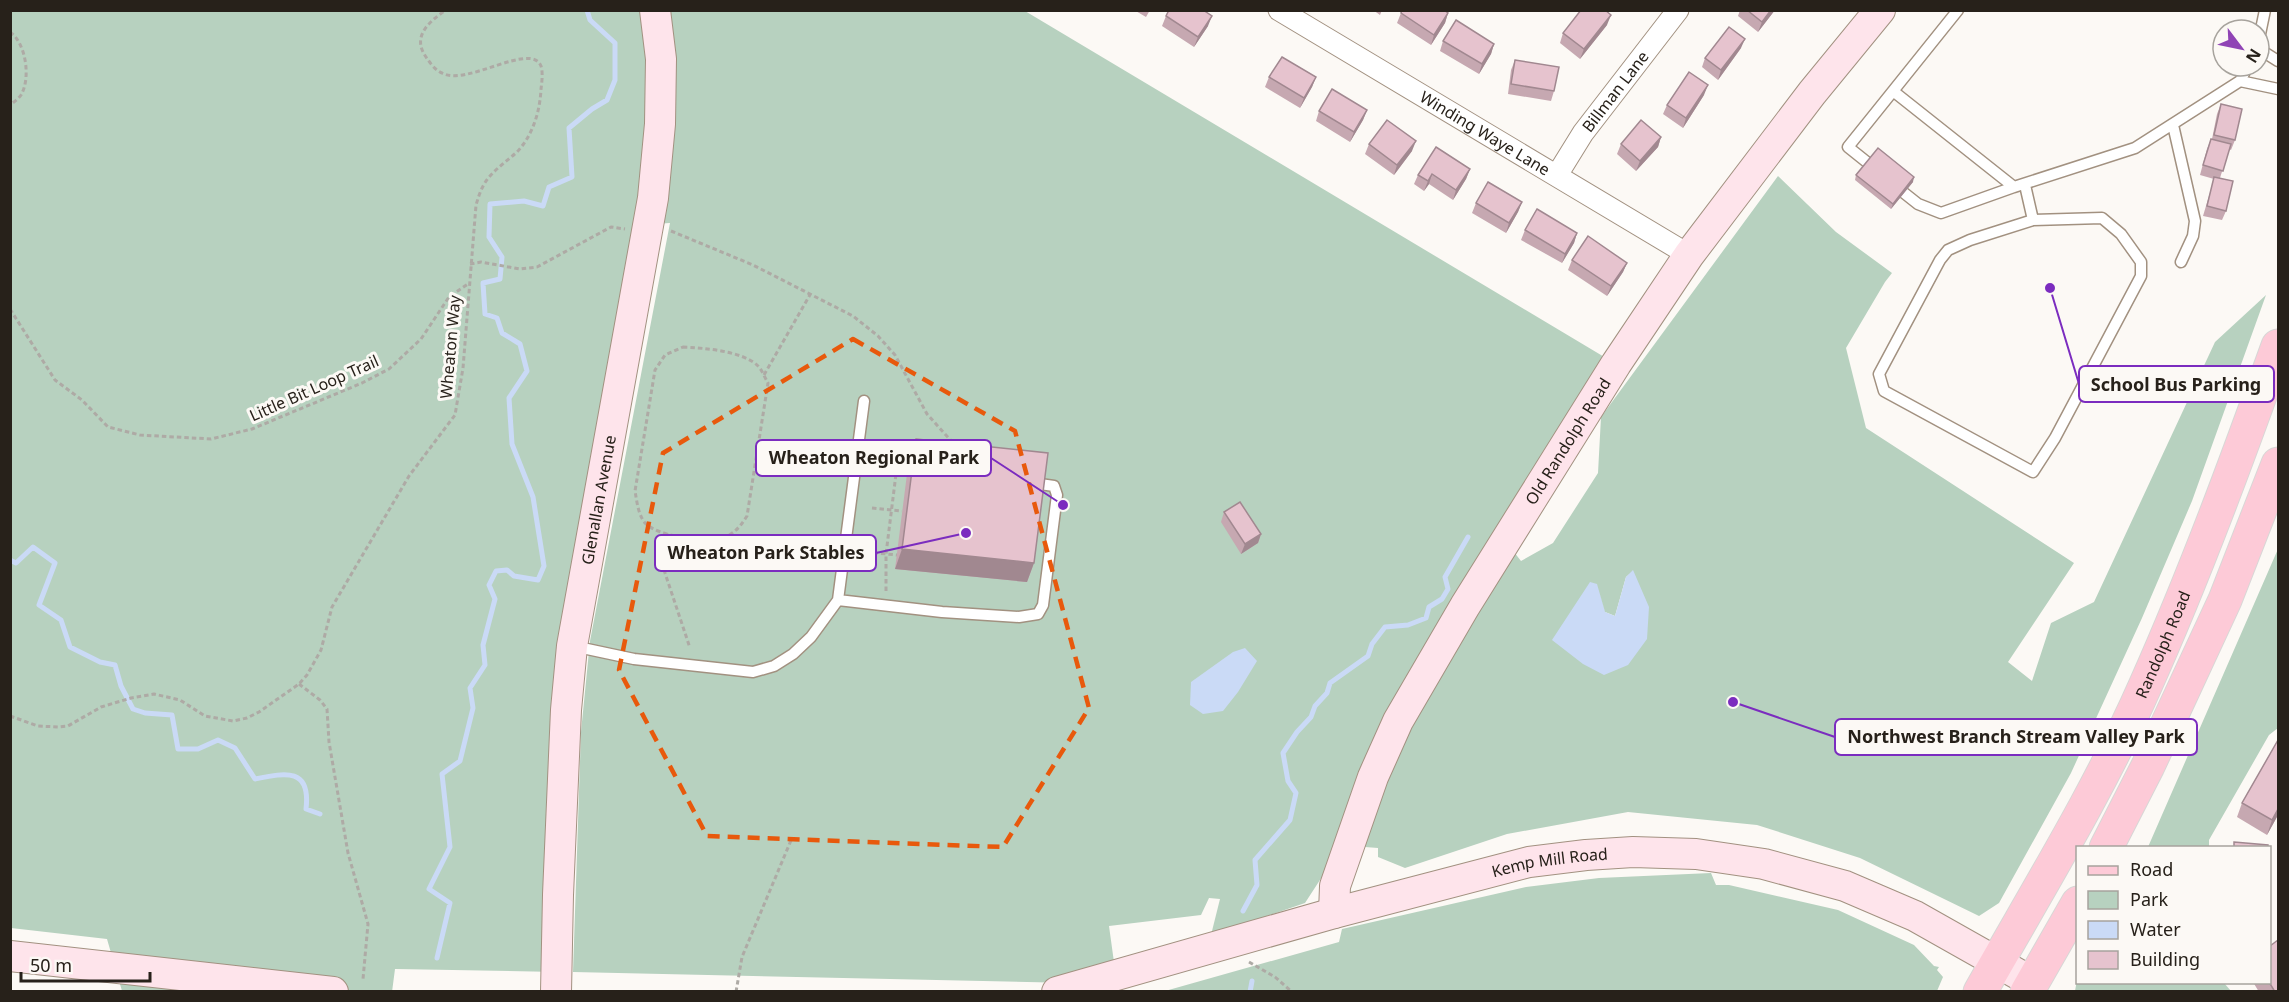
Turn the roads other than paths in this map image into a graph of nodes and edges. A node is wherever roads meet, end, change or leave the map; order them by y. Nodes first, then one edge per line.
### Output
1 (655, 10) edge
2 (1279, 10) edge
3 (1678, 10) edge
4 (1880, 10) edge
5 (1958, 10) edge
6 (2242, 78) edge
7 (2240, 81) junction
8 (2278, 89) edge
9 (1893, 91) junction
10 (2173, 125) junction
11 (1557, 175) junction
12 (2019, 186) junction
13 (2033, 220) junction
14 (1689, 255) junction
15 (2181, 262) dead end
16 (2278, 346) edge
17 (864, 401) dead end
18 (2278, 464) edge
19 (1040, 484) edge
20 (838, 600) junction
21 (572, 646) junction
22 (2107, 846) edge
23 (2076, 906) edge
24 (1334, 914) junction
25 (10, 956) edge
26 (1997, 962) junction
27 (2030, 987) edge
28 (333, 992) edge
29 (556, 992) edge
30 (1057, 992) edge
31 (1980, 992) edge

1 - 21 street, Glenallan Avenue
2 - 11 street, Winding Waye Lane
3 - 11 street, Billman Lane
4 - 14 street, Old Randolph Road
5 - 9 lane
6 - 7 lane
7 - 8 lane
7 - 10 lane
9 - 12 lane
9 - 12 lane
10 - 12 lane
10 - 15 lane
11 - 14 street, Winding Waye Lane
12 - 13 lane
13 - 13 lane
14 - 24 street, Old Randolph Road
16 - 26 main road, Randolph Road
17 - 20 lane
18 - 22 main road
19 - 20 lane
20 - 21 lane
21 - 29 street, Glenallan Avenue
23 - 27 main road
24 - 26 street, Kemp Mill Road
24 - 30 street, Kemp Mill Road
25 - 28 street
26 - 27 street, Kemp Mill Road
26 - 31 main road, Randolph Road

